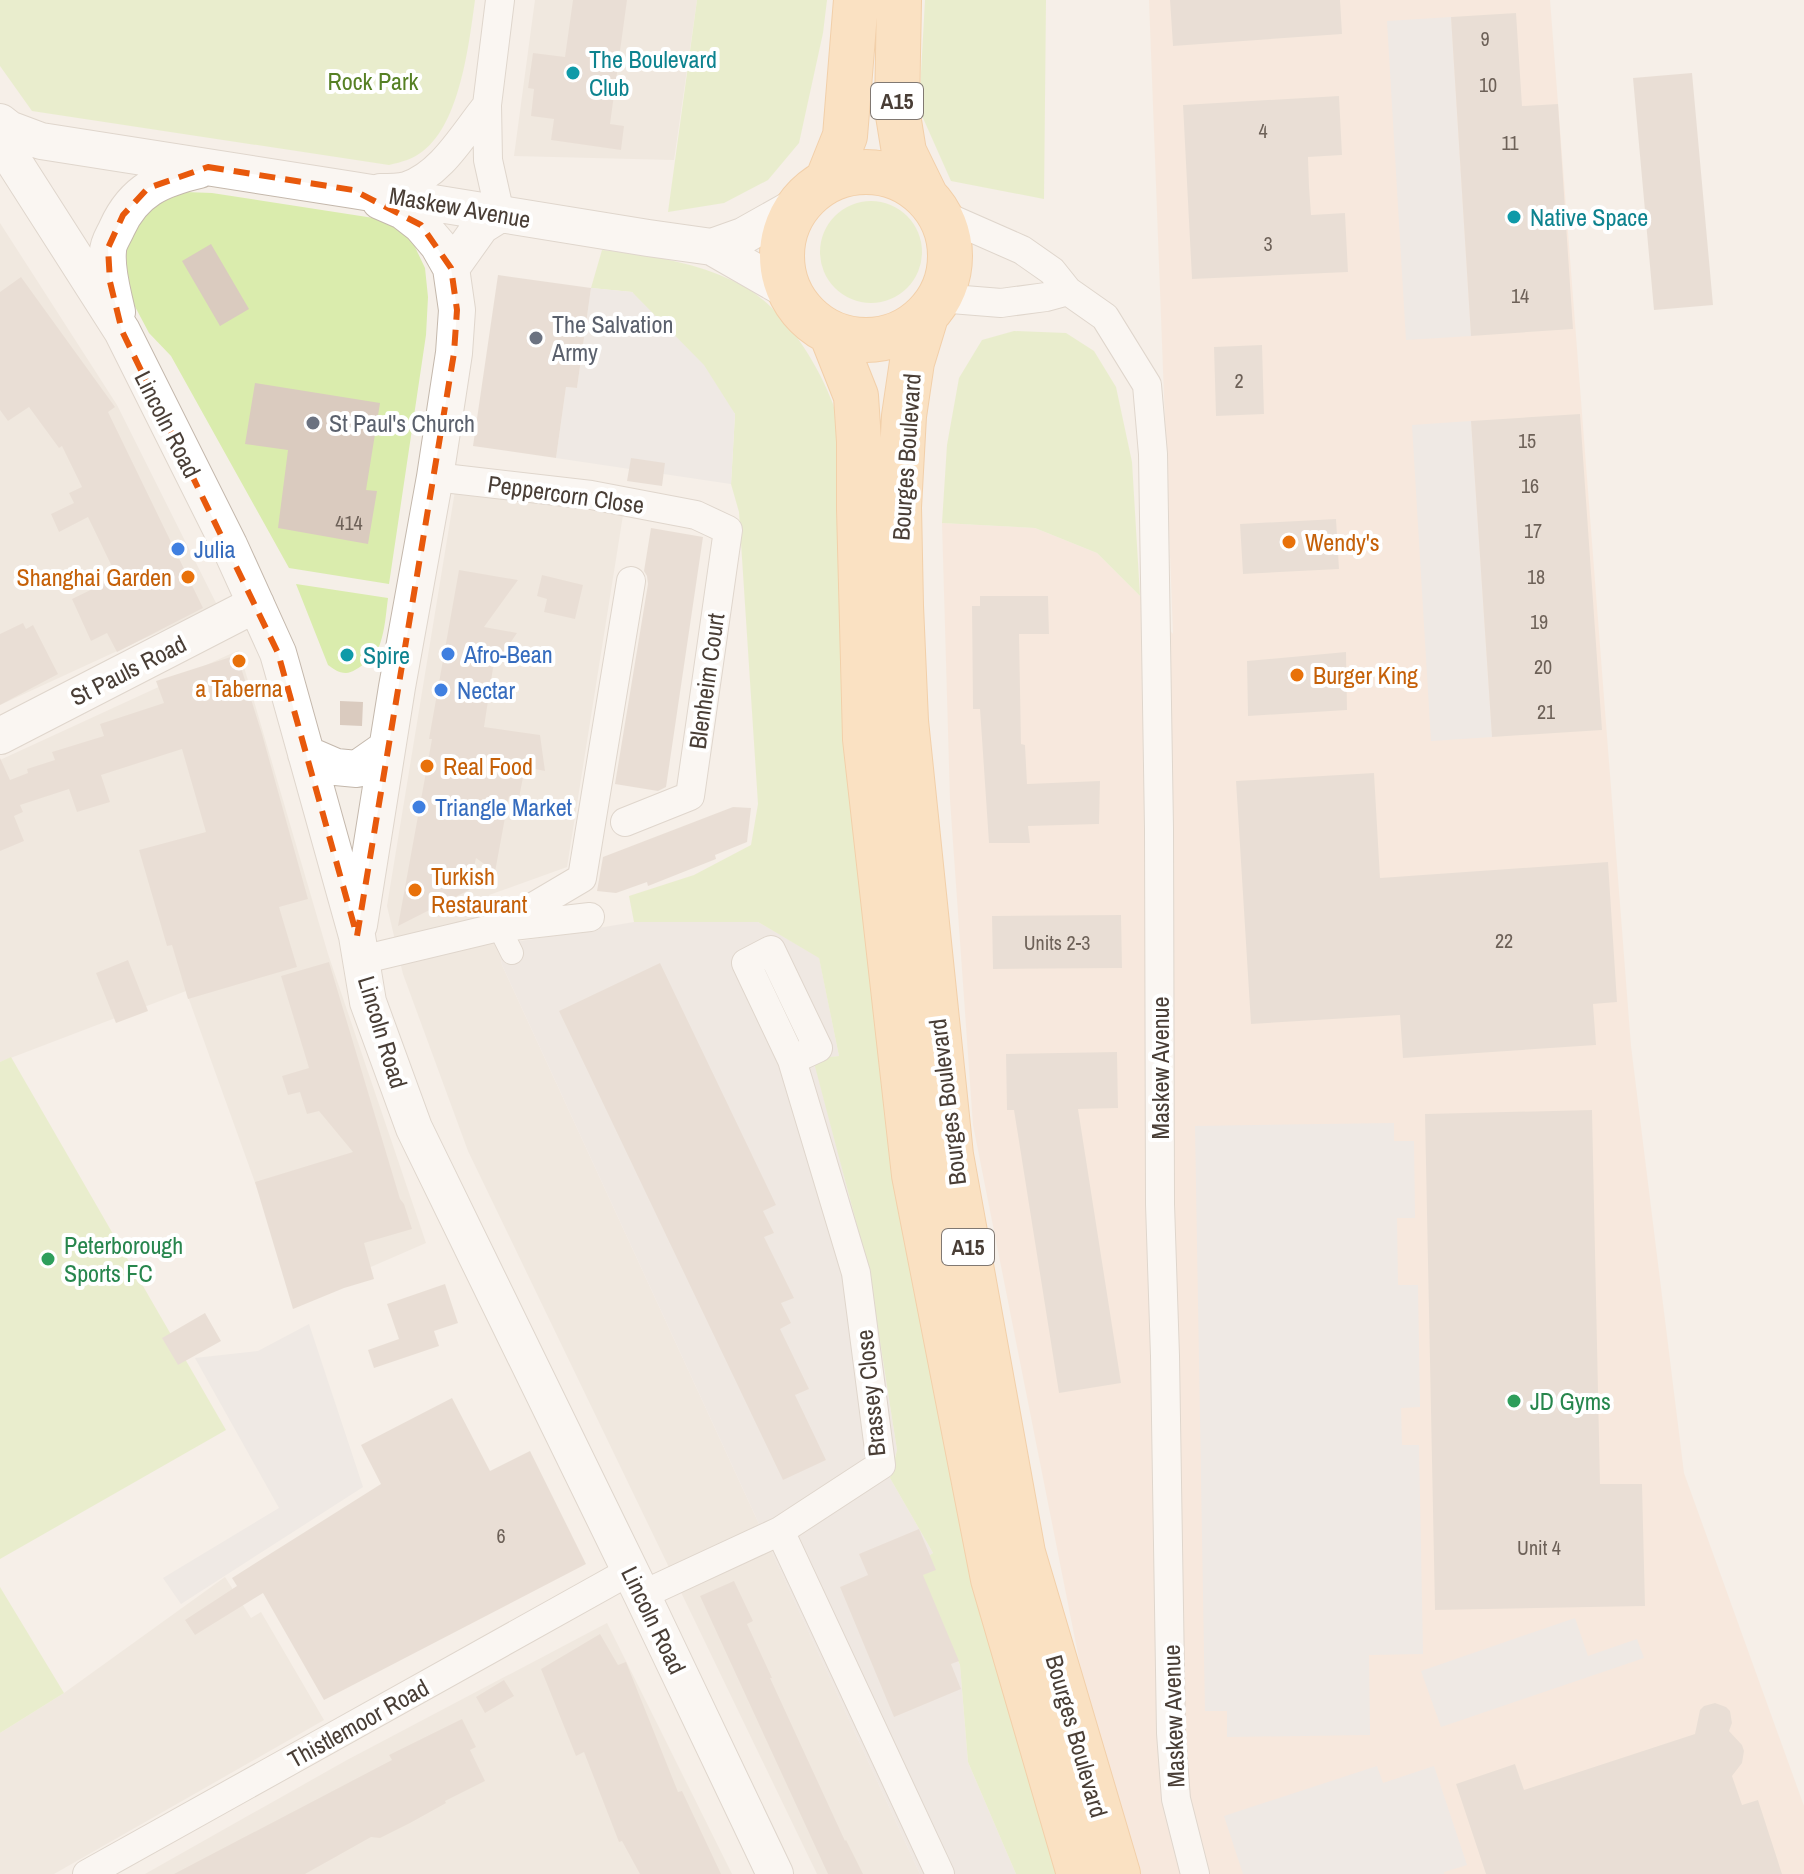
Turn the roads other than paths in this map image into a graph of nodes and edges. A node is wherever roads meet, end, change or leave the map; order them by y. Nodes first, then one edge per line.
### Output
1 (500, 0) edge
2 (856, 0) edge
3 (899, 0) edge
4 (487, 105) junction
5 (0, 122) edge
6 (0, 140) edge
7 (208, 167) junction
8 (353, 190) junction
9 (813, 193) junction
10 (932, 205) junction
11 (500, 214) junction
12 (712, 247) junction
13 (451, 268) junction
14 (787, 290) junction
15 (1068, 291) junction
16 (932, 307) junction
17 (122, 331) junction
18 (831, 333) junction
19 (435, 477) junction
20 (879, 508) junction
21 (696, 515) joint
22 (631, 581) dead end
23 (256, 604) junction
24 (882, 607) junction
25 (0, 736) edge
26 (387, 748) junction
27 (306, 754) junction
28 (625, 822) dead end
29 (590, 917) dead end
30 (499, 927) junction
31 (359, 948) junction
32 (512, 953) dead end
33 (792, 1060) dead end
34 (780, 1531) junction
35 (636, 1583) junction
36 (87, 1874) edge
37 (775, 1874) edge
38 (940, 1874) edge
39 (1079, 1874) edge
40 (1118, 1874) edge
41 (1195, 1874) edge

1 - 4 street
2 - 9 main road, A15
3 - 10 main road, A15
4 - 8 street
4 - 11 street
5 - 7 street, Maskew Avenue
6 - 17 street, Lincoln Road
7 - 8 street, Maskew Avenue
7 - 17 street, Maskew Avenue
8 - 11 street, Maskew Avenue
8 - 13 street
9 - 10 main road
9 - 12 street, Maskew Avenue
9 - 14 main road
10 - 15 street, Maskew Avenue
10 - 16 main road
11 - 12 street, Maskew Avenue
11 - 13 street
12 - 14 street, Maskew Avenue
13 - 19 street
14 - 18 main road
15 - 16 street
15 - 41 street, Maskew Avenue
16 - 18 main road
16 - 20 main road, Bourges Boulevard / A15
17 - 23 street, Lincoln Road
18 - 20 main road, Bourges Boulevard / A15
19 - 21 street, Peppercorn Close
19 - 26 street
20 - 24 main road, Bourges Boulevard / A15
21 - 28 street, Blenheim Court
22 - 30 street
23 - 25 street, St Pauls Road
23 - 27 street, Lincoln Road
24 - 39 main road, Bourges Boulevard / A15
24 - 40 main road, Bourges Boulevard / A15
26 - 27 street
26 - 31 street
27 - 31 street, Lincoln Road
29 - 30 street
30 - 31 street
30 - 32 street
31 - 35 street, Lincoln Road
33 - 34 street, Brassey Close
34 - 35 street, Brassey Close
34 - 38 street
35 - 36 street, Thistlemoor Road
35 - 37 street, Lincoln Road

